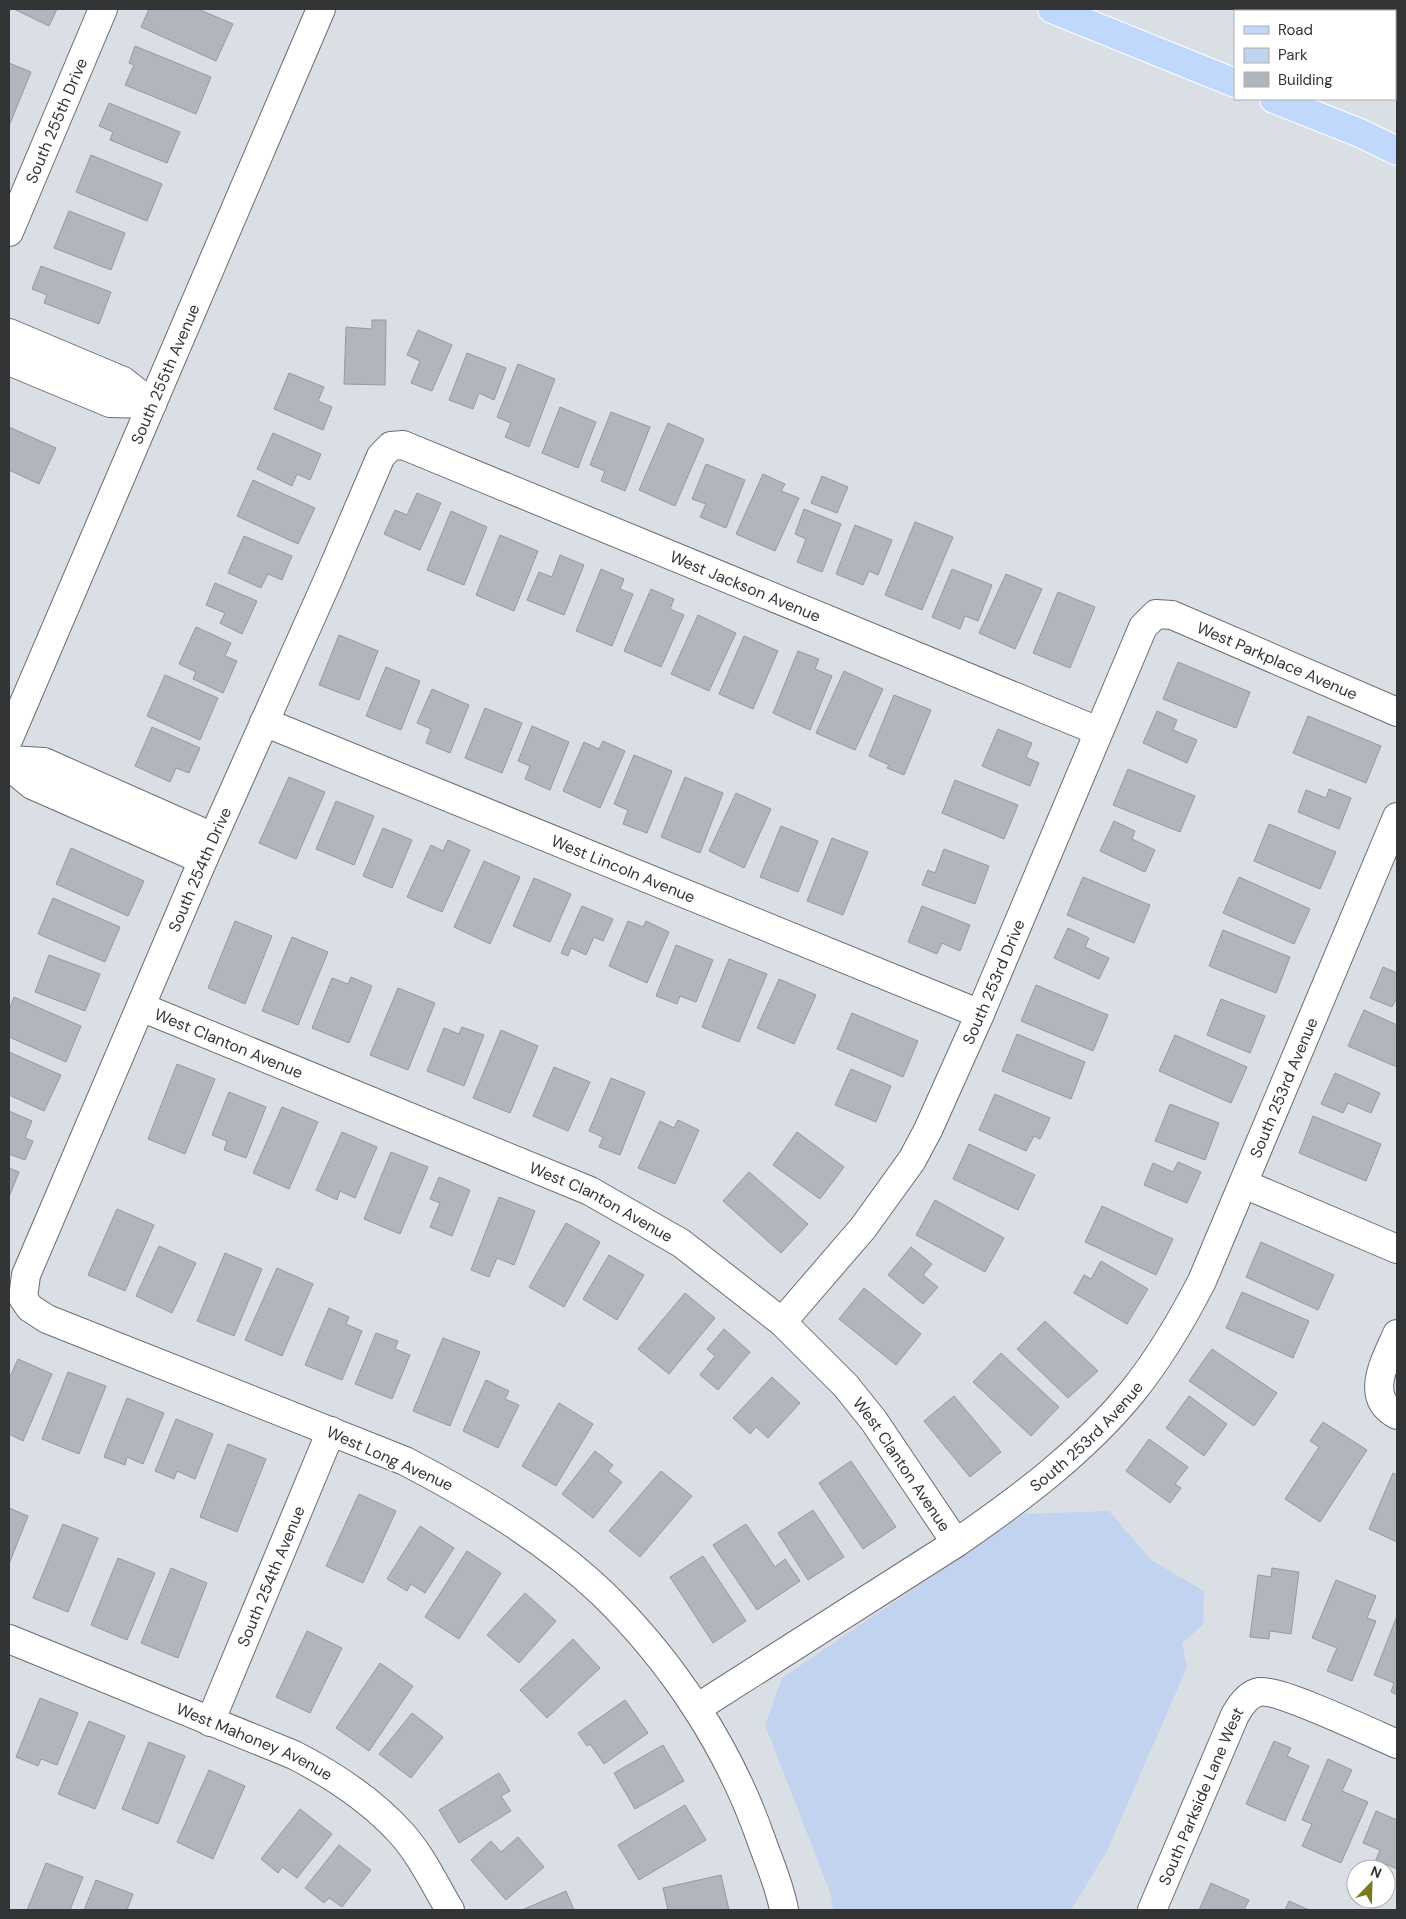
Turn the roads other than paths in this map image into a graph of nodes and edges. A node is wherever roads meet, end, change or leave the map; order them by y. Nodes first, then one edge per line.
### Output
1 (103, 9) edge
2 (321, 9) edge
3 (1052, 9) edge
4 (1234, 83) edge
5 (1277, 100) edge
6 (1397, 151) edge
7 (15, 199) edge
8 (9, 232) edge
9 (9, 333) edge
10 (9, 361) edge
11 (152, 404) junction
12 (391, 446) joint
13 (1156, 614) joint
14 (1397, 712) edge
15 (264, 722) junction
16 (1098, 731) junction
17 (9, 738) edge
18 (9, 760) edge
19 (9, 766) edge
20 (1397, 817) edge
21 (208, 848) junction
22 (141, 1007) junction
23 (980, 1014) junction
24 (1244, 1184) junction
25 (1397, 1249) edge
26 (23, 1298) joint
27 (782, 1322) junction
28 (1397, 1334) edge
29 (1397, 1415) edge
30 (331, 1430) junction
31 (956, 1543) junction
32 (9, 1639) edge
33 (697, 1708) junction
34 (210, 1722) junction
35 (1397, 1744) edge
36 (450, 1910) edge
37 (784, 1910) edge
38 (1152, 1910) edge

1 - 7 street, South 255th Drive
2 - 11 street, South 255th Avenue
3 - 4 main road
5 - 6 main road
7 - 8 street, South 255th Drive
9 - 11 street
10 - 11 street
11 - 17 street, South 255th Avenue
12 - 15 street, South 254th Drive
12 - 16 street, West Jackson Avenue
13 - 14 street, West Parkplace Avenue
13 - 16 street, South 253rd Drive
15 - 21 street, South 254th Drive
15 - 23 street, West Lincoln Avenue
16 - 23 street, South 253rd Drive
18 - 21 street
19 - 21 street
20 - 24 street, South 253rd Avenue
21 - 22 street, South 254th Drive
22 - 26 street, South 254th Drive
22 - 27 street, West Clanton Avenue
23 - 27 street, South 253rd Drive
24 - 25 street
24 - 31 street, South 253rd Avenue
26 - 30 street, West Long Avenue
27 - 31 street, West Clanton Avenue
28 - 29 street
30 - 33 street, West Long Avenue
30 - 34 street, South 254th Avenue
31 - 33 street, South 253rd Avenue
32 - 34 street, West Mahoney Avenue
33 - 37 street
34 - 36 street, West Mahoney Avenue
35 - 38 street, South Parkside Lane West

